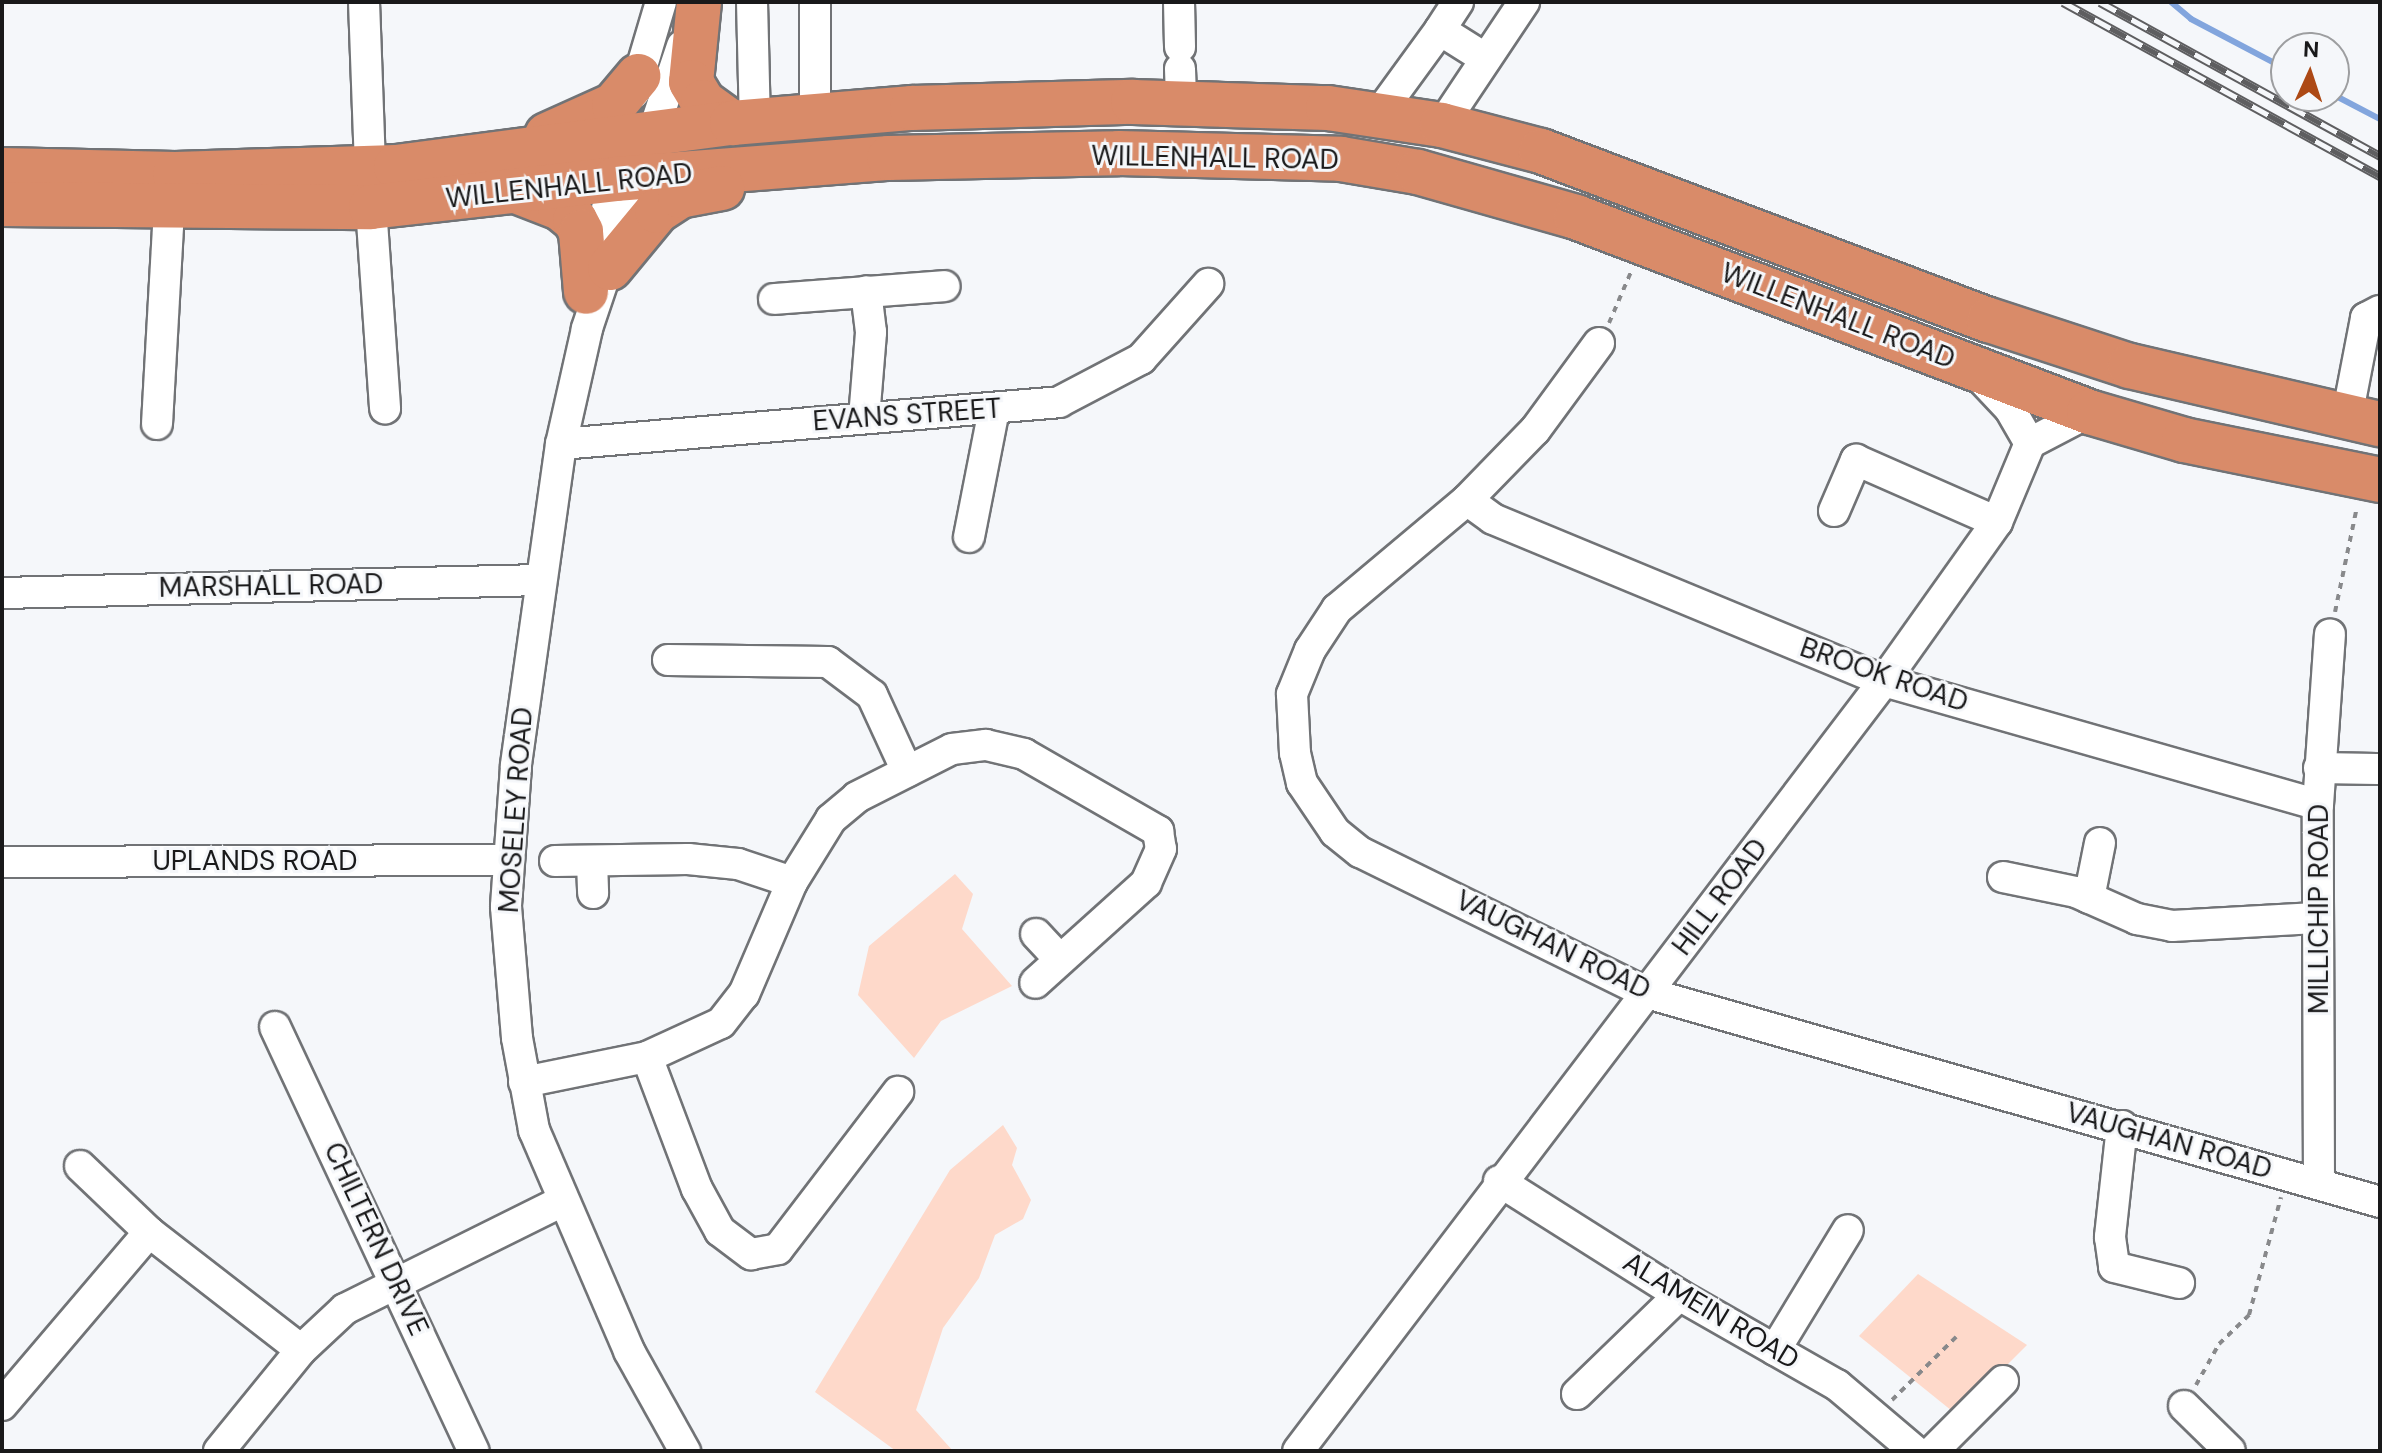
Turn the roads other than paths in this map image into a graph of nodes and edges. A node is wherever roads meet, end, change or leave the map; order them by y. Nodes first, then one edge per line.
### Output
1 (364, 2) edge
2 (661, 2) edge
3 (698, 2) edge
4 (752, 2) edge
5 (815, 2) edge
6 (1179, 2) edge
7 (1458, 2) edge
8 (1524, 2) edge
9 (1440, 30) junction
10 (1486, 59) junction
11 (1180, 73) junction
12 (638, 76) junction
13 (1378, 115) junction
14 (815, 116) junction
15 (744, 122) junction
16 (1442, 125) junction
17 (633, 158) junction
18 (889, 158) junction
19 (2, 170) edge
20 (379, 181) junction
21 (514, 190) junction
22 (2, 204) edge
23 (169, 208) junction
24 (1208, 284) dead end
25 (945, 286) dead end
26 (878, 289) junction
27 (594, 296) junction
28 (774, 299) dead end
29 (2380, 311) edge
30 (1599, 343) dead end
31 (1971, 368) junction
32 (385, 409) dead end
33 (994, 409) junction
34 (2089, 412) junction
35 (864, 418) junction
36 (2363, 420) edge
37 (157, 424) dead end
38 (2030, 443) junction
39 (561, 444) junction
40 (2370, 486) edge
41 (1467, 500) junction
42 (1834, 511) dead end
43 (1997, 522) junction
44 (969, 537) dead end
45 (540, 580) junction
46 (2, 593) edge
47 (2330, 634) road end
48 (668, 660) dead end
49 (1884, 681) junction
50 (2319, 768) junction
51 (2380, 769) edge
52 (907, 771) junction
53 (2318, 805) junction
54 (2100, 843) dead end
55 (507, 860) junction
56 (555, 861) dead end
57 (592, 861) junction
58 (2, 862) edge
59 (2003, 877) dead end
60 (792, 882) junction
61 (593, 893) dead end
62 (2089, 898) junction
63 (2316, 918) junction
64 (1036, 934) dead end
65 (1059, 959) junction
66 (1035, 983) dead end
67 (1647, 993) junction
68 (275, 1027) dead end
69 (647, 1057) junction
70 (524, 1082) junction
71 (898, 1092) dead end
72 (2122, 1126) junction
73 (80, 1166) dead end
74 (1499, 1181) junction
75 (2319, 1184) junction
76 (563, 1201) junction
77 (2380, 1202) edge
78 (1848, 1230) dead end
79 (149, 1232) junction
80 (396, 1279) junction
81 (2179, 1283) dead end
82 (1679, 1295) junction
83 (301, 1350) junction
84 (1775, 1350) junction
85 (2003, 1381) dead end
86 (1577, 1394) dead end
87 (2, 1405) edge
88 (2184, 1406) road end
89 (236, 1444) edge
90 (474, 1451) edge
91 (685, 1451) edge
92 (1298, 1451) edge
93 (1915, 1451) edge
94 (1933, 1451) edge
95 (2230, 1451) edge

1 - 20 street
2 - 12 street
3 - 15 highway
3 - 17 street
4 - 15 street
5 - 14 street
6 - 11 street
7 - 9 street
8 - 10 street
9 - 10 street
9 - 13 street
10 - 16 street
11 - 13 highway, WILLENHALL ROAD
11 - 14 highway, WILLENHALL ROAD
12 - 17 street
12 - 20 highway
13 - 16 highway, WILLENHALL ROAD
14 - 15 highway, WILLENHALL ROAD
15 - 17 highway, WILLENHALL ROAD
16 - 36 highway, WILLENHALL ROAD
17 - 18 highway, WILLENHALL ROAD
17 - 20 highway, WILLENHALL ROAD
17 - 21 highway, WILLENHALL ROAD
17 - 27 street, MOSELEY ROAD
18 - 27 highway
18 - 31 highway, WILLENHALL ROAD
19 - 20 highway, WILLENHALL ROAD
20 - 21 highway, WILLENHALL ROAD
20 - 23 highway, WILLENHALL ROAD
20 - 32 street
21 - 27 highway
22 - 23 highway, WILLENHALL ROAD
23 - 37 street
24 - 33 street, EVANS STREET
25 - 26 street
26 - 28 street
26 - 35 street
27 - 39 street, MOSELEY ROAD
29 - 36 street
30 - 41 street, VAUGHAN ROAD
31 - 34 highway, WILLENHALL ROAD
31 - 38 street
33 - 35 street, EVANS STREET
33 - 44 street
34 - 38 street
34 - 40 highway, WILLENHALL ROAD
35 - 39 street, EVANS STREET
38 - 43 street, HILL ROAD
39 - 45 street, MOSELEY ROAD
41 - 49 street, BROOK ROAD
41 - 67 street, VAUGHAN ROAD
42 - 43 street
43 - 49 street, HILL ROAD
45 - 46 street, MARSHALL ROAD
45 - 55 street, MOSELEY ROAD
47 - 50 street, MILLICHIP ROAD
48 - 52 street
49 - 53 street, BROOK ROAD
49 - 67 street, HILL ROAD
50 - 51 street
50 - 53 street, MILLICHIP ROAD
52 - 60 street
52 - 65 street
53 - 63 street, MILLICHIP ROAD
54 - 62 street
55 - 58 street, UPLANDS ROAD
55 - 70 street, MOSELEY ROAD
56 - 57 street
57 - 60 street
57 - 61 street
59 - 62 street
60 - 69 street
62 - 63 street
63 - 75 street, MILLICHIP ROAD
64 - 65 street
65 - 66 street
67 - 72 street, VAUGHAN ROAD
67 - 74 street, HILL ROAD
68 - 80 street, CHILTERN DRIVE
69 - 70 street
69 - 71 street
70 - 76 street, MOSELEY ROAD
72 - 75 street, VAUGHAN ROAD
72 - 81 street
73 - 79 street
74 - 82 street, ALAMEIN ROAD
74 - 92 street, HILL ROAD
75 - 77 street, VAUGHAN ROAD
76 - 80 street
76 - 91 street, MOSELEY ROAD
78 - 84 street
79 - 83 street
79 - 87 street
80 - 83 street
80 - 90 street, CHILTERN DRIVE
82 - 84 street, ALAMEIN ROAD
82 - 86 street
83 - 89 street
84 - 93 street, ALAMEIN ROAD
85 - 94 street
88 - 95 street

